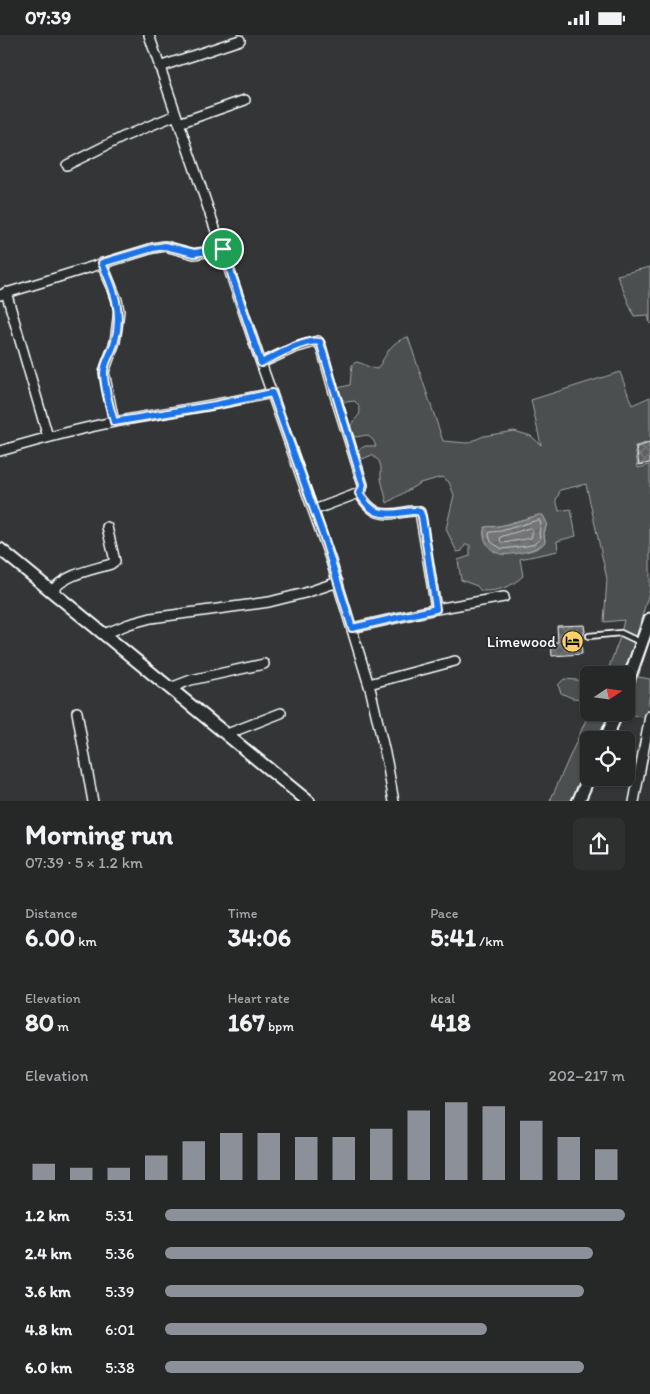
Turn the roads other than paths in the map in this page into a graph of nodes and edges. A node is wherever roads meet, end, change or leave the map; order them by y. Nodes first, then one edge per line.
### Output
1 (148, 35) edge
2 (240, 40) dead end
3 (159, 67) junction
4 (245, 100) dead end
5 (178, 119) junction
6 (67, 165) dead end
7 (223, 249) junction
8 (102, 263) junction
9 (3, 294) edge
10 (261, 363) junction
11 (272, 393) junction
12 (114, 422) junction
13 (48, 437) junction
14 (0, 451) edge
15 (359, 493) junction
16 (314, 510) junction
17 (107, 527) dead end
18 (0, 549) edge
19 (338, 582) junction
20 (52, 591) junction
21 (504, 597) dead end
22 (436, 609) junction
23 (649, 622) edge
24 (352, 628) junction
25 (104, 634) junction
26 (589, 636) dead end
27 (639, 641) junction
28 (455, 661) dead end
29 (264, 664) dead end
30 (632, 666) edge
31 (369, 684) junction
32 (170, 688) junction
33 (77, 712) dead end
34 (281, 713) dead end
35 (650, 717) edge
36 (227, 734) junction
37 (585, 786) edge
38 (93, 801) edge
39 (309, 801) edge
40 (394, 801) edge
41 (578, 801) edge
42 (634, 801) edge

1 - 3 street
2 - 3 street
3 - 5 street
4 - 5 street
5 - 6 street
5 - 7 street
7 - 8 street
7 - 10 street
8 - 9 street
8 - 12 street
9 - 13 street
10 - 11 street
10 - 15 street
11 - 12 street
11 - 16 street
12 - 13 street
13 - 14 street
15 - 16 street
15 - 22 street
16 - 19 street
17 - 20 street
18 - 20 street
19 - 24 street
19 - 25 street
20 - 25 street
21 - 22 street
22 - 24 street
23 - 27 street
24 - 31 street
25 - 32 street
26 - 27 lane
27 - 30 street
28 - 31 street
29 - 32 street
31 - 40 street
32 - 36 street
33 - 38 street
34 - 36 street
35 - 42 street
36 - 39 street
37 - 41 street

